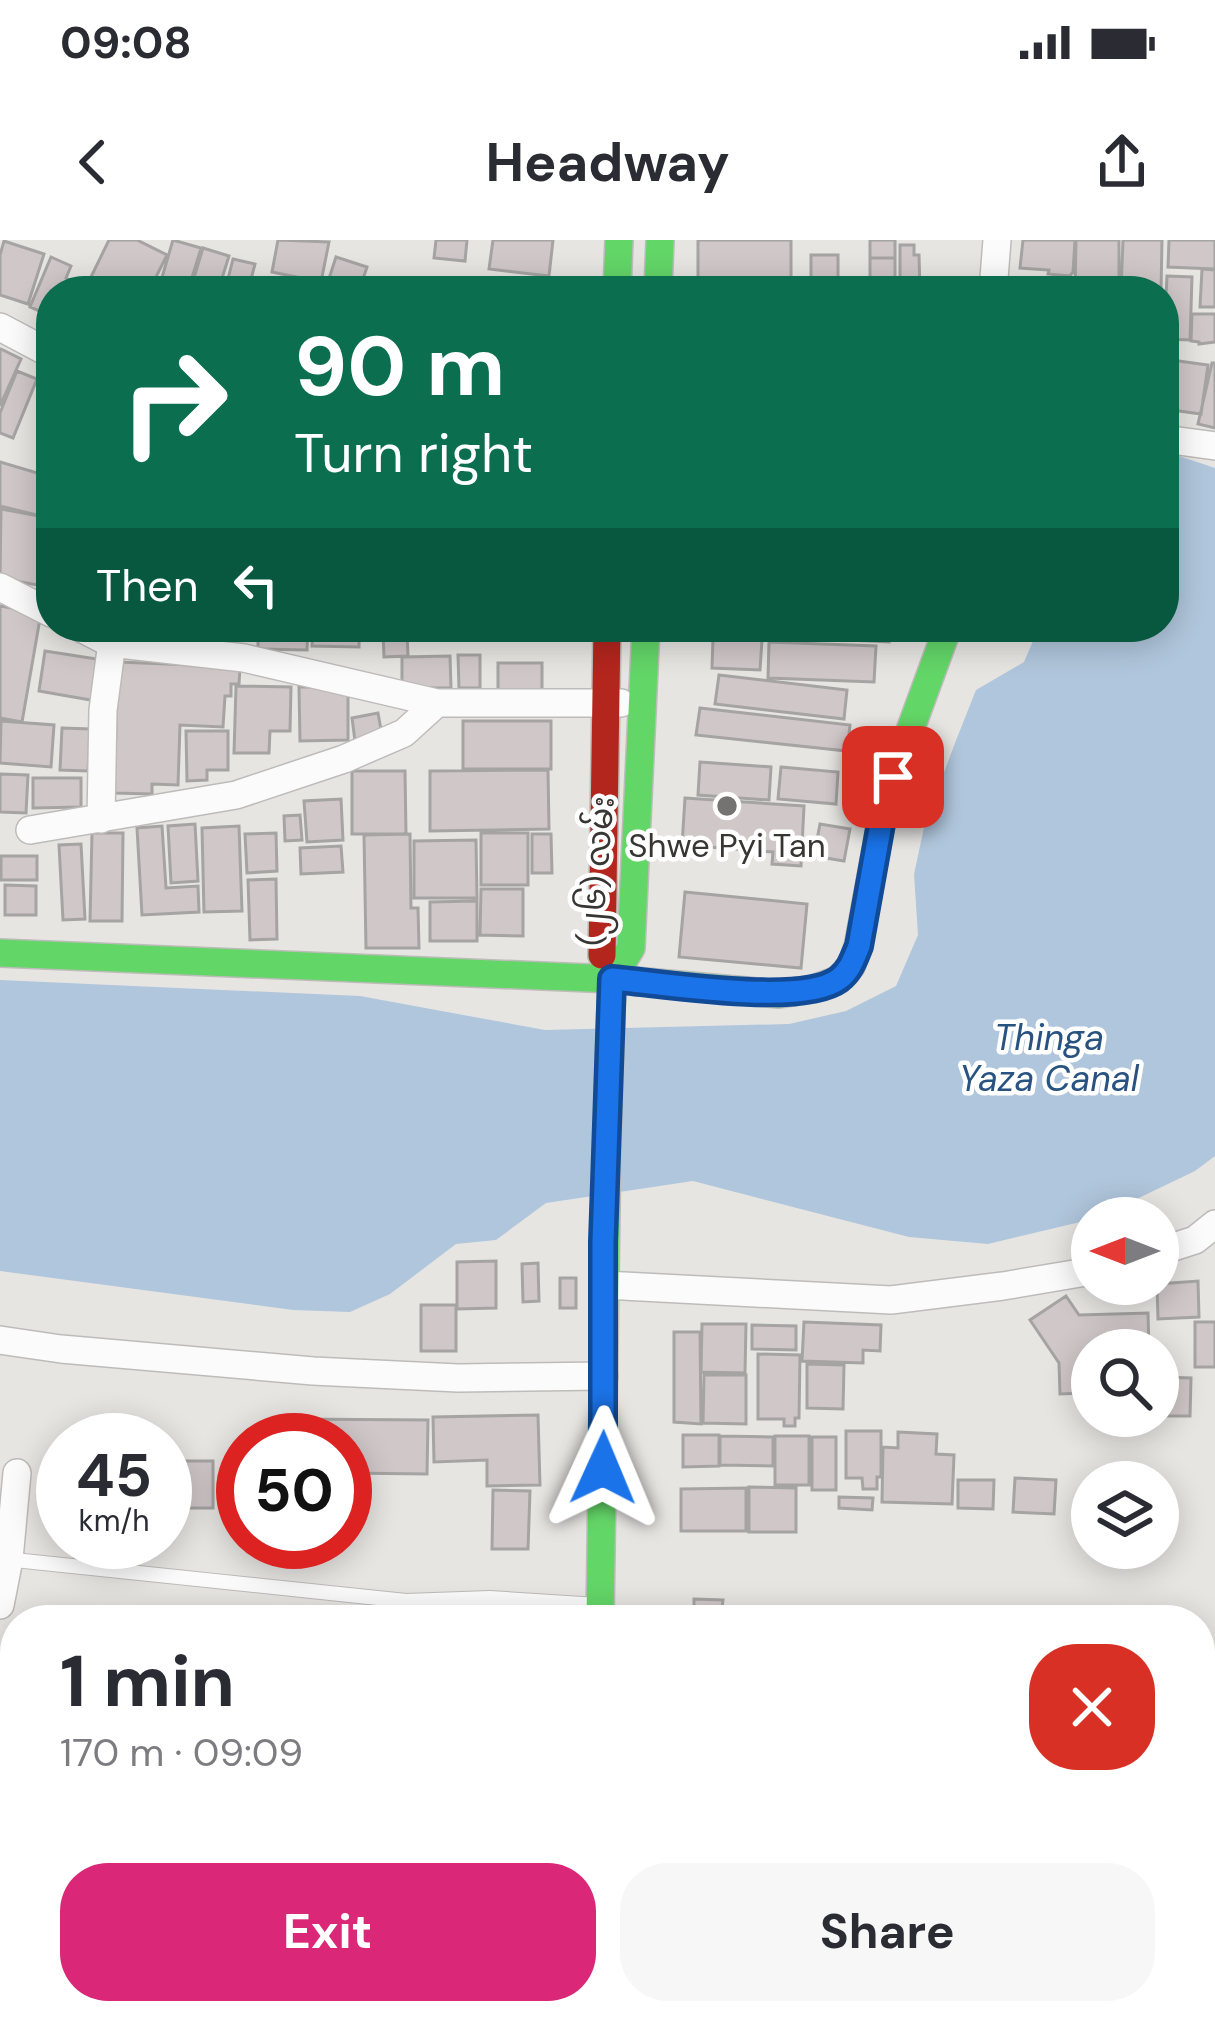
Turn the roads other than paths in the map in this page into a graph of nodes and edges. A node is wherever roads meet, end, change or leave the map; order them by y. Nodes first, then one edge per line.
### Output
1 (619, 240) edge
2 (659, 240) edge
3 (997, 240) edge
4 (618, 276) edge
5 (658, 276) edge
6 (994, 276) edge
7 (0, 327) edge
8 (36, 347) edge
9 (1179, 441) edge
10 (1215, 446) edge
11 (0, 587) edge
12 (36, 605) edge
13 (111, 642) edge
14 (152, 642) edge
15 (607, 642) edge
16 (646, 642) edge
17 (942, 642) edge
18 (437, 703) junction
19 (606, 703) junction
20 (644, 703) junction
21 (101, 819) junction
22 (30, 830) dead end
23 (0, 953) edge
24 (612, 992) junction
25 (1208, 1236) edge
26 (1179, 1245) edge
27 (1071, 1274) edge
28 (604, 1286) junction
29 (0, 1340) edge
30 (604, 1376) junction
31 (16, 1473) dead end
32 (5, 1559) edge
33 (0, 1605) edge
34 (541, 1605) edge
35 (600, 1605) edge

1 - 4 main road
2 - 5 main road
3 - 6 street
7 - 8 street
9 - 10 street
11 - 12 street
13 - 21 street
14 - 18 street
15 - 19 main road, (၂၆) လမ်း
16 - 20 main road, (၂၆) လမ်း
17 - 24 main road
18 - 19 street
18 - 21 street
19 - 20 street
19 - 24 main road, (၂၆) လမ်း
20 - 24 main road, (၂၆) လမ်း
21 - 22 street
23 - 24 main road
24 - 28 main road, (၂၆) လမ်း
25 - 26 street
27 - 28 street
28 - 30 main road, (၂၆) လမ်း
29 - 30 street
30 - 35 main road, (၂၆) လမ်း
31 - 32 street
32 - 33 street
32 - 34 lane

